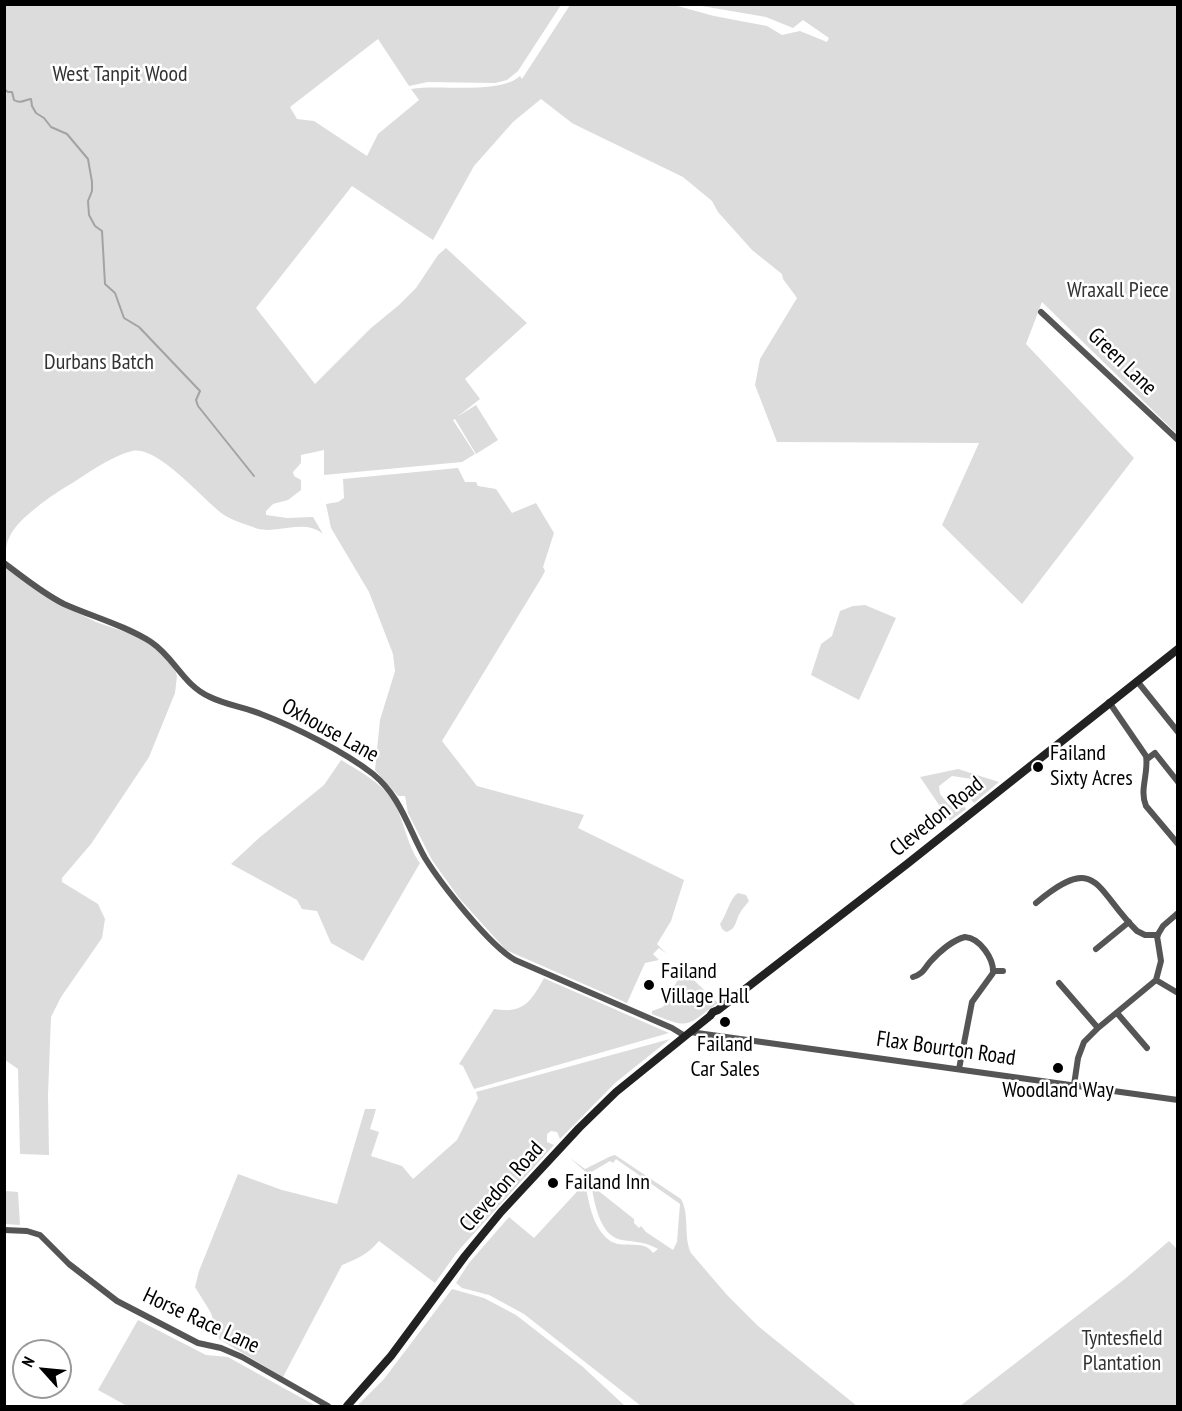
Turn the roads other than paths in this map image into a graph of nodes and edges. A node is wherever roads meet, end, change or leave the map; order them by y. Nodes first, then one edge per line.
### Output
1 (1041, 312) dead end
2 (1178, 440) edge
3 (4, 563) edge
4 (1178, 649) edge
5 (1137, 681) junction
6 (1110, 702) junction
7 (1178, 732) edge
8 (1147, 759) junction
9 (1178, 782) edge
10 (1178, 844) edge
11 (1038, 898) dead end
12 (1178, 913) edge
13 (1129, 922) junction
14 (1158, 935) junction
15 (1096, 939) dead end
16 (993, 971) junction
17 (1003, 971) dead end
18 (913, 976) dead end
19 (1156, 980) junction
20 (1059, 983) dead end
21 (1178, 993) edge
22 (1117, 1013) junction
23 (1098, 1028) junction
24 (690, 1032) junction
25 (1148, 1035) dead end
26 (1141, 1041) junction
27 (1147, 1048) dead end
28 (959, 1069) junction
29 (1074, 1085) junction
30 (1178, 1100) edge
31 (4, 1230) edge
32 (328, 1407) edge
33 (347, 1407) edge

1 - 2 street, Green Lane
3 - 24 street, Oxhouse Lane
4 - 5 main road, Clevedon Road
5 - 6 main road, Clevedon Road
5 - 7 street
6 - 8 street
6 - 24 main road, Clevedon Road
8 - 9 street
8 - 10 street
11 - 13 street
12 - 14 street
13 - 14 street
13 - 15 street
14 - 19 street
16 - 17 street
16 - 18 street
16 - 28 street
19 - 21 street
19 - 22 street
20 - 23 street
22 - 23 street
22 - 26 street
23 - 29 street
24 - 28 street, Flax Bourton Road
24 - 33 main road, Clevedon Road
25 - 26 street
26 - 27 street
28 - 29 street, Flax Bourton Road
29 - 30 street, Flax Bourton Road
31 - 32 street, Horse Race Lane

